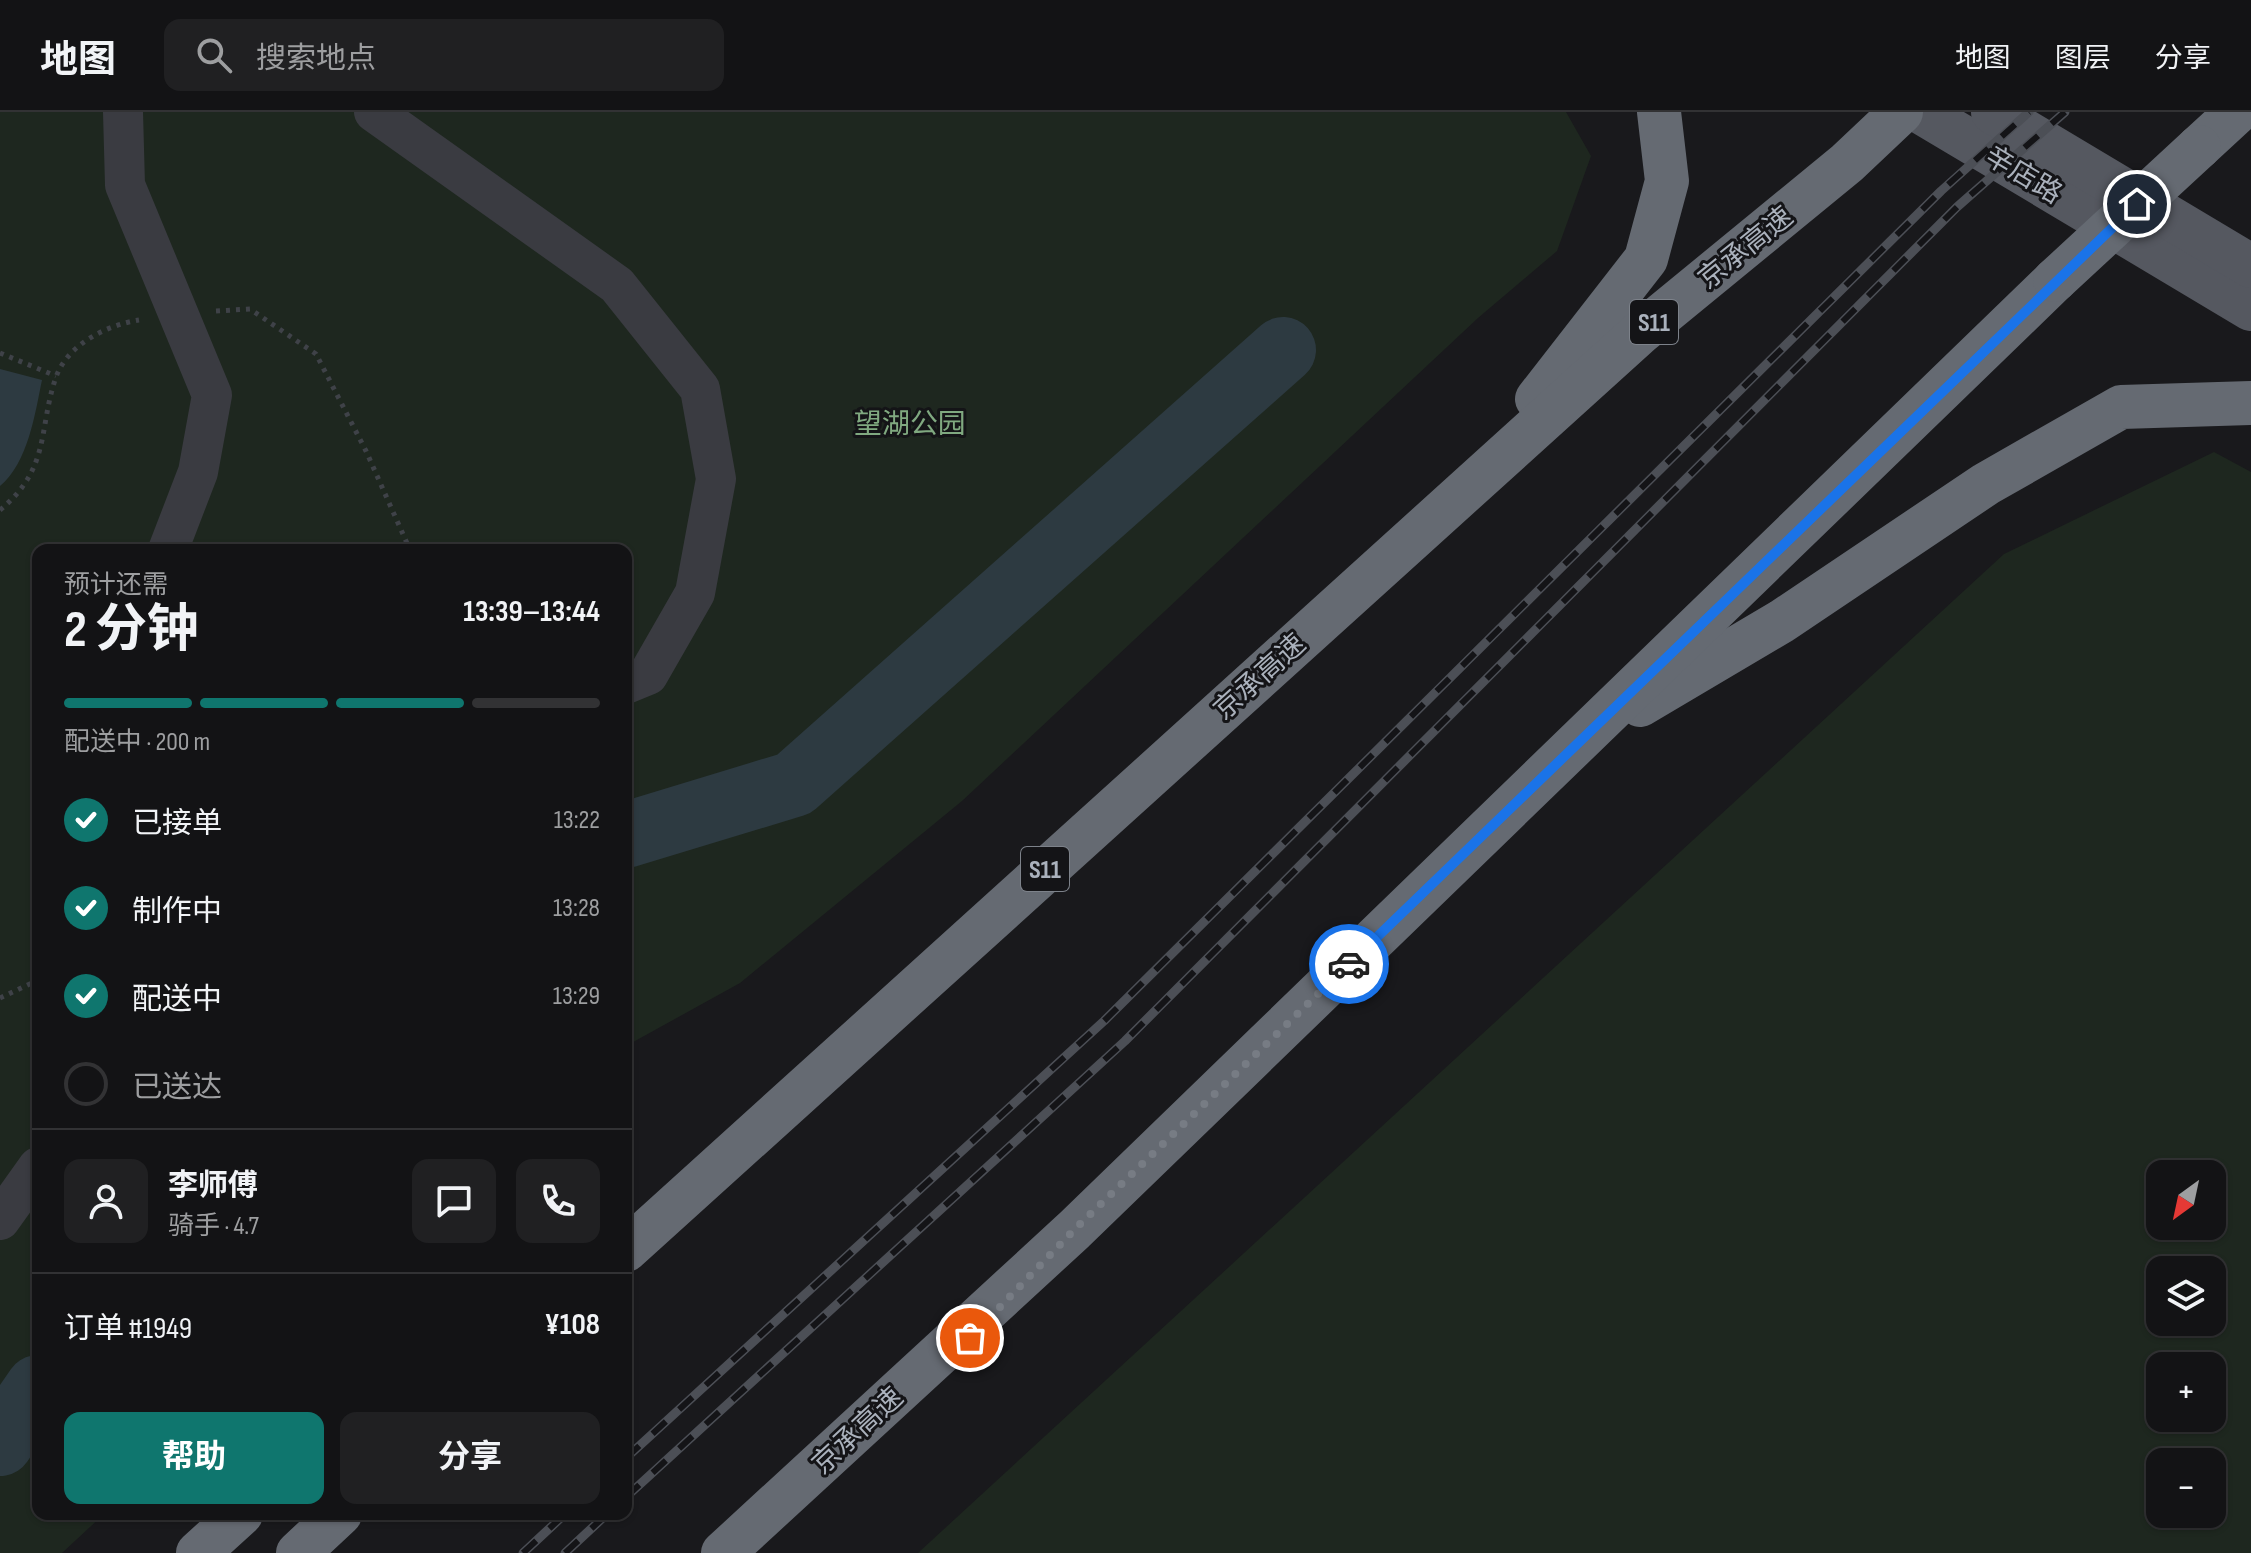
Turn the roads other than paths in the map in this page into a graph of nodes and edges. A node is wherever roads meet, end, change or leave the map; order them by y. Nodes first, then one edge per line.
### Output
1 (123, 112) edge
2 (374, 112) edge
3 (1659, 112) edge
4 (1901, 112) edge
5 (1921, 112) edge
6 (1993, 112) edge
7 (2237, 112) edge
8 (2251, 266) edge
9 (2251, 309) edge
10 (2251, 403) edge
11 (1467, 489) junction
12 (170, 544) edge
13 (632, 682) edge
14 (1579, 740) junction
15 (797, 1092) junction
16 (32, 1175) edge
17 (632, 1216) edge
18 (0, 1220) edge
19 (1074, 1230) junction
20 (632, 1244) edge
21 (234, 1520) edge
22 (334, 1520) edge
23 (198, 1553) edge
24 (298, 1553) edge
25 (723, 1553) edge
26 (763, 1553) edge

1 - 12 lane
2 - 13 lane
3 - 11 highway
4 - 11 highway, 京承高速 / S11
5 - 9 main road, 辛店路
6 - 8 main road, 辛店路
7 - 14 highway, 京承高速, bridge
10 - 14 highway
11 - 15 highway, 京承高速 / S11
14 - 19 highway, 京承高速
15 - 17 highway
15 - 20 highway, 京承高速 / S11
16 - 18 lane
19 - 25 highway, 京承高速
19 - 26 highway
21 - 23 highway
22 - 24 highway

